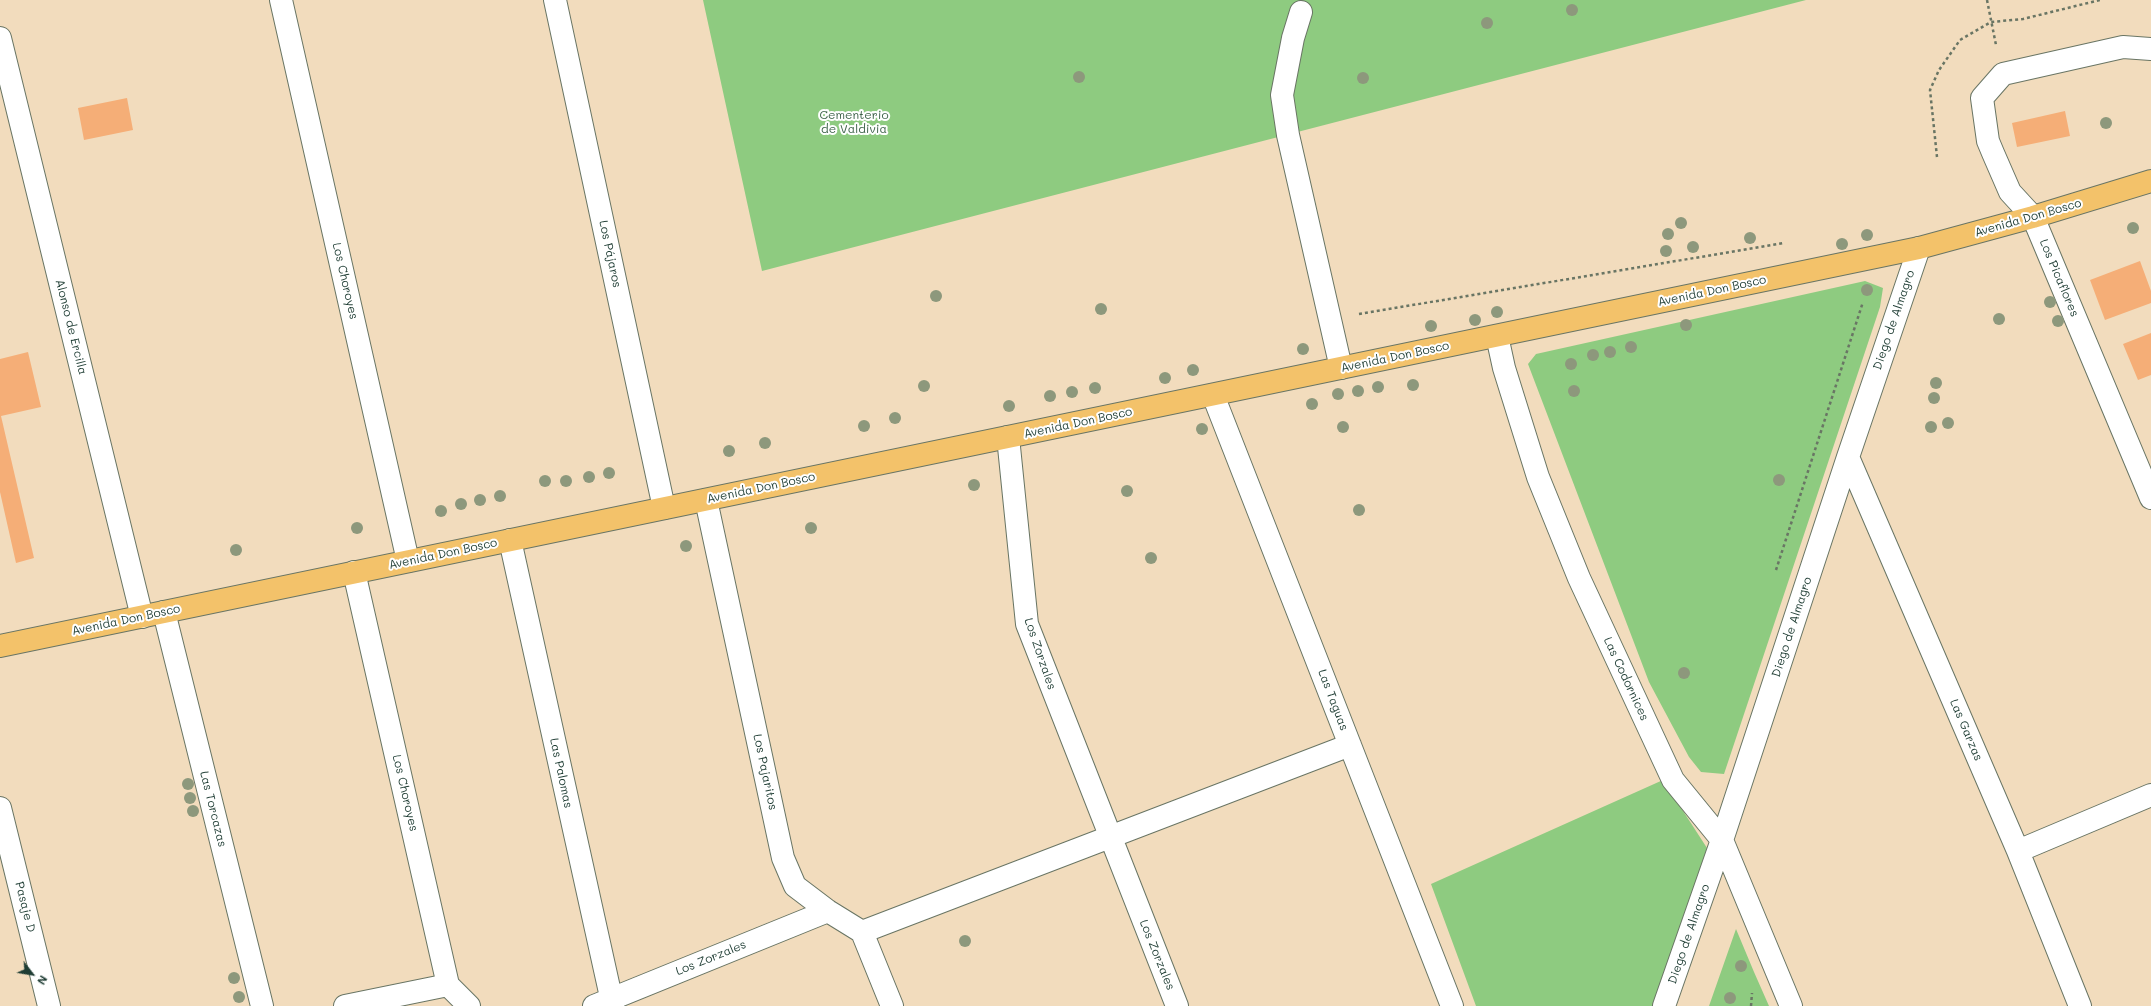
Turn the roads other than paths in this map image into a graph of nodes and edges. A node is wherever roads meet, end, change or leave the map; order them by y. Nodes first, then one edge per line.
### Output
1 (281, 0) edge
2 (555, 0) edge
3 (1301, 12) dead end
4 (0, 38) edge
5 (2151, 49) edge
6 (2151, 181) edge
7 (2033, 217) junction
8 (1919, 248) junction
9 (1497, 336) junction
10 (1341, 368) junction
11 (1213, 395) junction
12 (1008, 437) junction
13 (1848, 457) junction
14 (2151, 498) edge
15 (706, 500) junction
16 (664, 508) junction
17 (510, 540) junction
18 (408, 561) junction
19 (354, 572) junction
20 (164, 612) junction
21 (142, 616) junction
22 (0, 646) edge
23 (1350, 745) junction
24 (2151, 795) edge
25 (0, 808) edge
26 (1110, 838) junction
27 (1722, 840) junction
28 (2018, 851) junction
29 (828, 911) junction
30 (862, 932) junction
31 (448, 985) junction
32 (606, 1004) edge
33 (49, 1006) edge
34 (262, 1006) edge
35 (345, 1006) edge
36 (469, 1006) edge
37 (892, 1006) edge
38 (1177, 1006) edge
39 (1452, 1006) edge
40 (1664, 1006) edge
41 (1791, 1006) edge
42 (2080, 1006) edge

1 - 18 street, Los Choroyes
2 - 16 street, Los Pájaros
3 - 10 street
4 - 21 street, Alonso de Ercilla
5 - 7 street, Los Picaflores
6 - 7 main road, Avenida Don Bosco
7 - 8 main road, Avenida Don Bosco
7 - 14 street, Los Picaflores
8 - 9 main road, Avenida Don Bosco
8 - 13 street, Diego de Almagro
9 - 10 main road, Avenida Don Bosco
9 - 27 street, Las Codornices
10 - 11 main road, Avenida Don Bosco
11 - 12 main road, Avenida Don Bosco
11 - 23 street, Las Taguas
12 - 15 main road, Avenida Don Bosco
12 - 26 street, Los Zorzales
13 - 27 street, Diego de Almagro
13 - 28 street, Las Garzas
15 - 16 main road, Avenida Don Bosco
15 - 29 street, Los Pajaritos
16 - 17 main road, Avenida Don Bosco
17 - 18 main road, Avenida Don Bosco
17 - 32 street, Las Palomas
18 - 19 main road, Avenida Don Bosco
19 - 20 main road, Avenida Don Bosco
19 - 31 street, Los Choroyes
20 - 21 main road, Avenida Don Bosco
20 - 34 street, Las Torcazas
21 - 22 main road, Avenida Don Bosco
23 - 26 street
23 - 39 street, Las Taguas
24 - 28 street
25 - 33 street, Pasaje D
26 - 30 street
26 - 38 street, Los Zorzales
27 - 40 street, Diego de Almagro
27 - 41 street, Las Codornices
28 - 42 street, Las Garzas
29 - 30 street, Los Pajaritos
29 - 32 street, Los Zorzales
30 - 37 street
31 - 35 street
31 - 36 street

